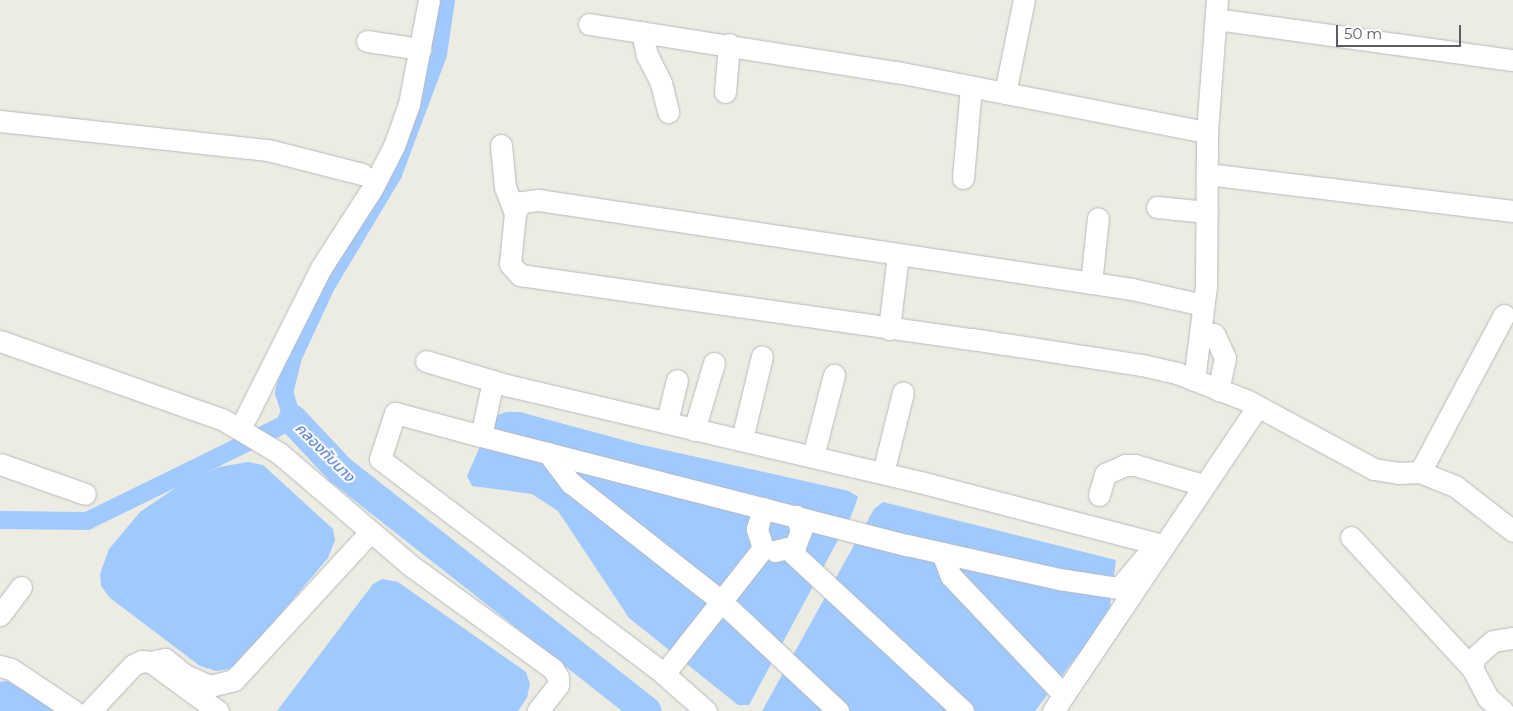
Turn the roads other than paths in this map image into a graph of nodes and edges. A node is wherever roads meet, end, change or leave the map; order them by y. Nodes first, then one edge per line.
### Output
1 (429, 0) edge
2 (1024, 0) edge
3 (1214, 5) edge
4 (589, 24) dead end
5 (642, 32) junction
6 (366, 42) dead end
7 (729, 44) junction
8 (420, 49) junction
9 (1513, 60) edge
10 (971, 86) junction
11 (725, 92) dead end
12 (1005, 93) junction
13 (668, 112) dead end
14 (0, 121) edge
15 (1207, 132) junction
16 (501, 145) dead end
17 (362, 174) dead end
18 (1208, 174) junction
19 (963, 178) dead end
20 (1157, 207) dead end
21 (1513, 211) edge
22 (1207, 212) junction
23 (516, 213) junction
24 (1098, 218) dead end
25 (898, 255) junction
26 (1091, 283) junction
27 (1203, 304) junction
28 (1504, 315) dead end
29 (889, 329) junction
30 (1214, 334) dead end
31 (0, 341) edge
32 (762, 356) dead end
33 (426, 361) dead end
34 (714, 363) dead end
35 (834, 375) dead end
36 (677, 380) dead end
37 (1194, 380) junction
38 (493, 381) junction
39 (1218, 390) junction
40 (903, 392) dead end
41 (1258, 406) junction
42 (667, 421) junction
43 (241, 427) junction
44 (694, 430) junction
45 (481, 436) junction
46 (742, 439) junction
47 (548, 453) junction
48 (813, 456) junction
49 (0, 464) edge
50 (1420, 472) junction
51 (884, 473) junction
52 (1203, 486) junction
53 (85, 494) dead end
54 (1099, 495) dead end
55 (763, 508) junction
56 (796, 516) junction
57 (1513, 531) edge
58 (370, 532) junction
59 (1351, 537) dead end
60 (1159, 545) junction
61 (763, 548) junction
62 (787, 548) junction
63 (942, 552) junction
64 (21, 587) dead end
65 (721, 601) junction
66 (0, 615) edge
67 (1513, 638) edge
68 (151, 662) junction
69 (0, 666) edge
70 (1472, 668) junction
71 (664, 674) junction
72 (1059, 703) edge
73 (74, 711) edge
74 (90, 711) edge
75 (218, 711) edge
76 (538, 711) edge
77 (706, 711) edge
78 (838, 711) edge
79 (963, 711) edge
80 (1503, 711) edge

1 - 8 street
2 - 12 street
3 - 9 street
3 - 15 street
4 - 5 street
5 - 7 street
5 - 13 street
6 - 8 street
7 - 10 street
7 - 11 street
8 - 43 street
10 - 12 street
10 - 19 street
12 - 15 street
14 - 17 street
15 - 18 street
16 - 23 street
18 - 21 street
18 - 22 street
20 - 22 street
22 - 27 street
23 - 25 street
23 - 29 street
24 - 26 street
25 - 26 street
25 - 29 street
26 - 27 street
27 - 37 street
28 - 50 street
29 - 37 street
30 - 39 street
31 - 43 street
32 - 46 street
33 - 38 street
34 - 44 street
35 - 48 street
36 - 42 street
37 - 39 street
38 - 42 street
38 - 45 street
39 - 41 street
40 - 51 street
41 - 50 street
41 - 52 street
42 - 44 street
43 - 58 street
44 - 46 street
45 - 47 street
45 - 71 street
46 - 48 street
47 - 55 street
47 - 65 street
48 - 51 street
49 - 53 street
50 - 57 street
51 - 60 street
52 - 54 street
52 - 60 street
55 - 56 street
55 - 61 street
56 - 62 street
56 - 63 street
58 - 68 street
58 - 76 street
59 - 70 street
60 - 63 street
60 - 72 street
61 - 62 street
61 - 65 street
62 - 79 street
63 - 72 street
64 - 66 street
65 - 71 street
65 - 78 street
67 - 70 street
68 - 74 street
68 - 75 street
69 - 73 street
70 - 80 street
71 - 77 street

